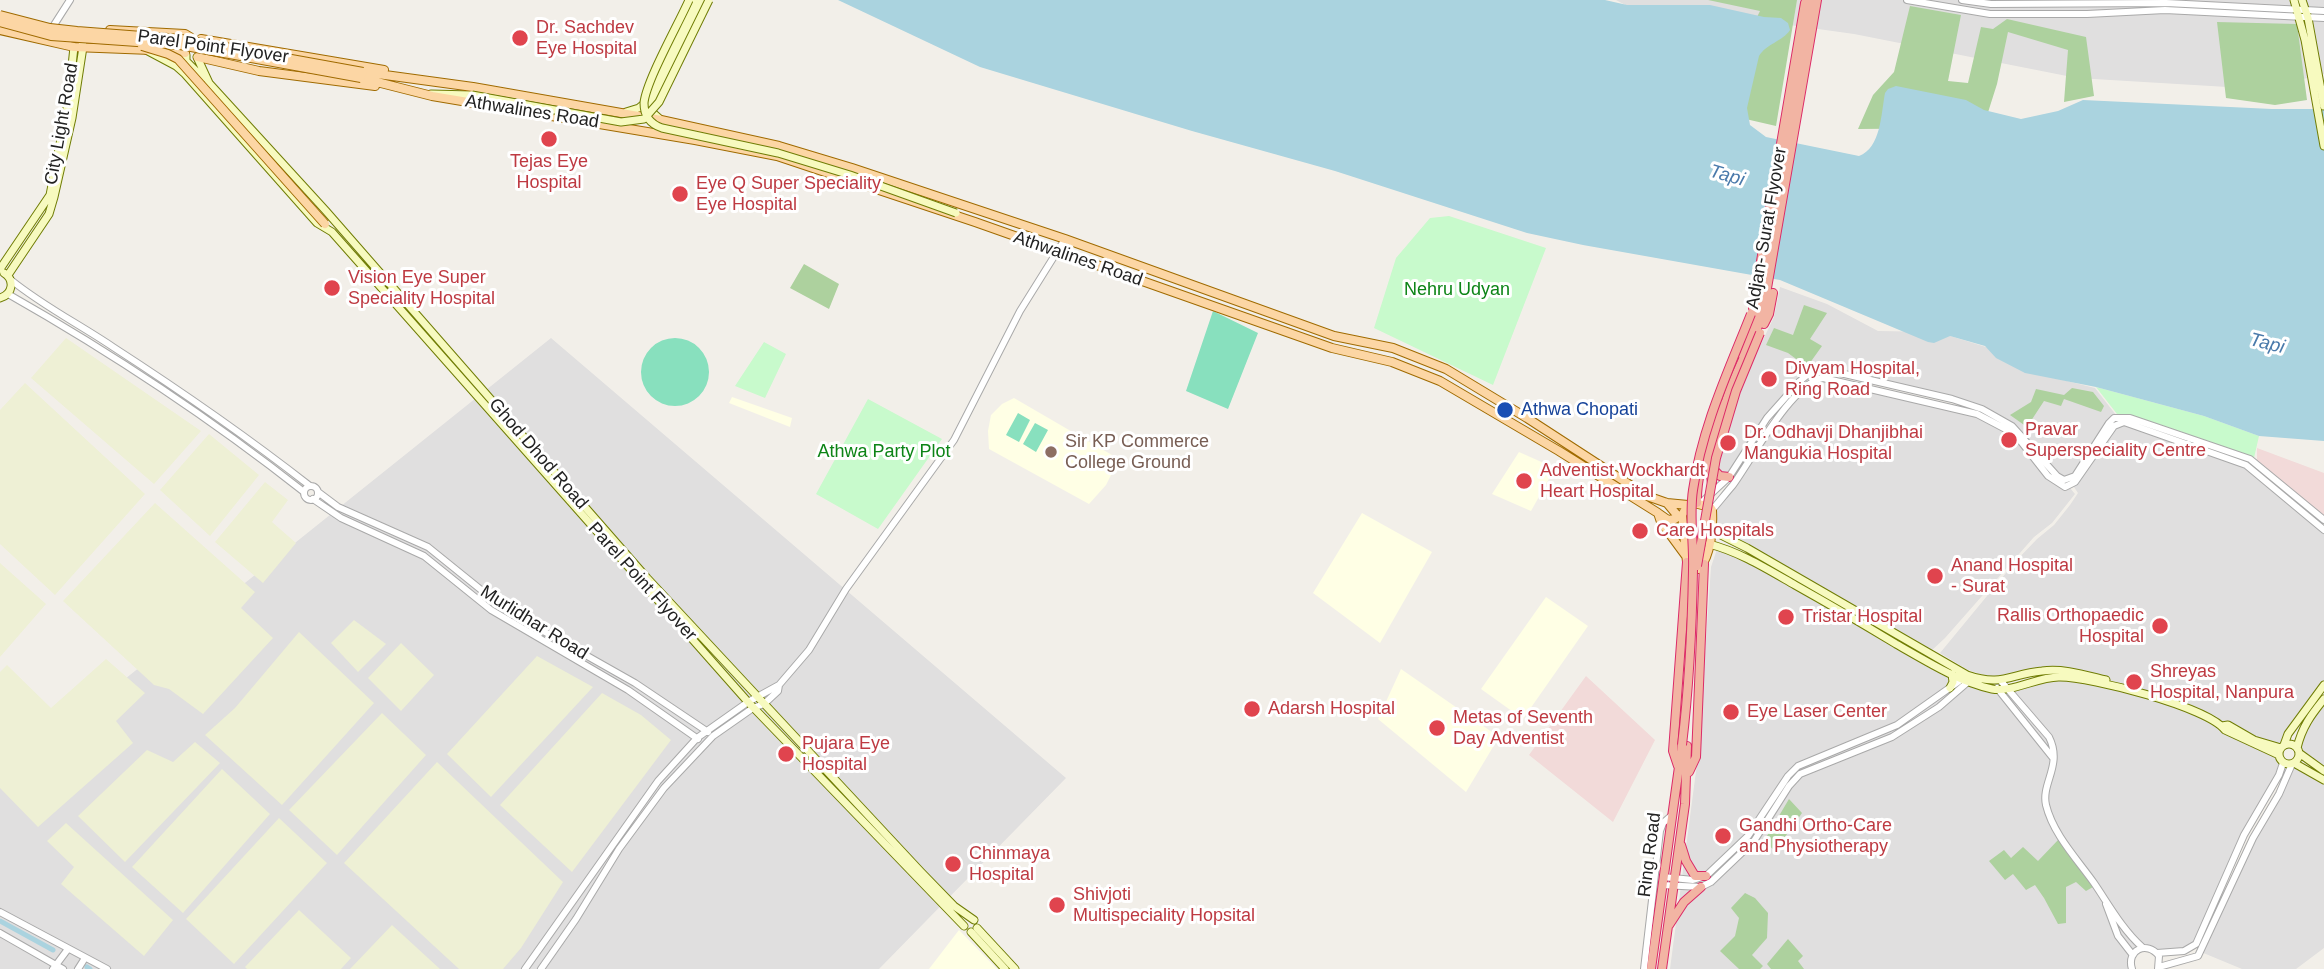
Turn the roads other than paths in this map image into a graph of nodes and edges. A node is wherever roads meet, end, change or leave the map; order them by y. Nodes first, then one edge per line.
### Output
1 (70, 0) edge
2 (689, 0) edge
3 (695, 0) edge
4 (702, 0) edge
5 (709, 0) edge
6 (1805, 0) edge
7 (1811, 0) edge
8 (1817, 0) edge
9 (1822, 0) edge
10 (1907, 0) edge
11 (1962, 0) edge
12 (2294, 0) edge
13 (2302, 0) edge
14 (2324, 11) edge
15 (0, 14) edge
16 (2303, 14) junction
17 (2324, 18) edge
18 (0, 22) edge
19 (54, 25) junction
20 (80, 28) junction
21 (0, 30) edge
22 (137, 31) junction
23 (190, 37) junction
24 (201, 38) junction
25 (2308, 40) junction
26 (126, 41) junction
27 (78, 47) junction
28 (145, 50) junction
29 (186, 54) junction
30 (198, 57) junction
31 (362, 75) junction
32 (404, 78) junction
33 (207, 80) junction
34 (425, 82) joint
35 (412, 90) junction
36 (429, 95) junction
37 (2324, 106) edge
38 (615, 112) junction
39 (661, 120) junction
40 (714, 132) junction
41 (712, 144) junction
42 (2324, 146) edge
43 (975, 222) junction
44 (327, 227) junction
45 (1065, 239) junction
46 (1075, 242) junction
47 (1063, 253) junction
48 (5, 274) edge
49 (2, 297) edge
50 (1760, 312) junction
51 (1709, 460) junction
52 (1729, 477) junction
53 (310, 486) junction
54 (1714, 491) junction
55 (304, 492) junction
56 (318, 492) junction
57 (313, 499) junction
58 (1667, 503) junction
59 (1701, 506) junction
60 (1658, 513) junction
61 (2324, 520) edge
62 (1711, 530) junction
63 (2324, 530) edge
64 (1709, 544) junction
65 (1686, 559) junction
66 (1704, 564) junction
67 (1952, 674) junction
68 (1968, 678) junction
69 (1996, 681) junction
70 (2324, 685) edge
71 (1950, 688) junction
72 (2002, 689) junction
73 (2123, 689) junction
74 (2324, 699) edge
75 (761, 701) junction
76 (751, 705) junction
77 (710, 734) junction
78 (697, 737) junction
79 (705, 745) junction
80 (1685, 745) junction
81 (2281, 749) junction
82 (2298, 750) junction
83 (2290, 763) junction
84 (1678, 769) junction
85 (2324, 771) edge
86 (1687, 775) junction
87 (2324, 780) edge
88 (1671, 816) junction
89 (1680, 839) junction
90 (1706, 876) junction
91 (1662, 881) junction
92 (1673, 882) junction
93 (1701, 887) junction
94 (2106, 902) junction
95 (0, 912) edge
96 (1669, 926) junction
97 (974, 927) junction
98 (0, 933) edge
99 (2142, 947) junction
100 (68, 949) junction
101 (2157, 953) junction
102 (2133, 954) junction
103 (85, 958) junction
104 (57, 968) edge
105 (2158, 968) edge
106 (78, 969) edge
107 (107, 969) edge
108 (526, 969) edge
109 (541, 969) edge
110 (1005, 969) edge
111 (1016, 969) edge
112 (1644, 969) edge
113 (1651, 969) edge
114 (1662, 969) edge
115 (2132, 969) edge

1 - 19 street
2 - 43 main road, bridge
3 - 38 main road
4 - 39 main road
5 - 36 main road, bridge
6 - 80 highway, Adjan- Surat Flyover, bridge
7 - 50 highway
8 - 50 highway
9 - 80 highway, Adjan- Surat Flyover, bridge
10 - 16 street
11 - 16 street
12 - 16 main road
13 - 16 main road
14 - 16 street
15 - 19 main road
15 - 31 main road, Parel Point Flyover, bridge
16 - 17 street
16 - 25 main road
18 - 26 main road, Parel Point Flyover, bridge
19 - 20 main road
20 - 22 main road
20 - 27 main road
21 - 27 main road
22 - 23 main road
22 - 28 main road
23 - 24 main road
23 - 29 main road
24 - 30 main road
24 - 32 main road
25 - 37 main road
25 - 42 main road
26 - 31 main road, Parel Point Flyover, bridge
26 - 44 main road, bridge
27 - 28 main road
27 - 48 main road
28 - 29 main road
28 - 44 main road
29 - 30 main road
29 - 33 main road
30 - 33 main road, Ghod Dhod Road
30 - 35 main road
31 - 32 main road, Parel Point Flyover
31 - 35 main road, Parel Point Flyover
32 - 34 main road, Parel Point Flyover
33 - 75 main road, Ghod Dhod Road
34 - 38 main road, Athwalines Road
35 - 36 main road, Athwalines Road
36 - 41 main road, Athwalines Road
38 - 39 main road, Athwalines Road
39 - 40 main road, Athwalines Road
40 - 41 main road
40 - 45 main road, Athwalines Road
41 - 43 main road, Athwalines Road
43 - 47 main road, Athwalines Road
44 - 76 main road, Parel Point Flyover
45 - 46 main road, Athwalines Road
45 - 47 street
46 - 47 main road
46 - 58 main road, Athwalines Road
47 - 60 main road, Athwalines Road
47 - 75 street
48 - 49 main road
48 - 53 street
49 - 55 street
50 - 51 highway
50 - 59 highway
51 - 52 highway
51 - 54 highway
52 - 54 street
52 - 61 street
53 - 55 street
53 - 56 street
54 - 59 highway
55 - 57 street
56 - 57 street
56 - 77 street, Murlidhar Road
57 - 78 street, Murlidhar Road
58 - 59 main road, Athwalines Road
58 - 60 main road
59 - 62 main road
59 - 63 street
59 - 65 main road
60 - 65 main road, Athwalines Road
62 - 64 main road
62 - 68 main road
64 - 66 main road
64 - 67 main road
65 - 66 main road
65 - 84 highway
66 - 86 highway
67 - 68 main road
67 - 71 main road
68 - 69 main road
68 - 71 street
68 - 72 main road
68 - 93 street
69 - 72 street
69 - 73 main road
70 - 81 main road
71 - 90 street
72 - 73 main road
72 - 94 street
73 - 81 main road
74 - 82 main road
75 - 76 street
75 - 97 main road, Ghod Dhod Road
76 - 77 street
76 - 97 main road, Parel Point Flyover
77 - 78 street
77 - 79 street
78 - 79 street, Murlidhar Road
78 - 108 street
79 - 109 street
80 - 84 highway, Ring Road
80 - 86 highway, Ring Road
81 - 82 main road
81 - 83 main road
82 - 83 main road
82 - 85 main road
83 - 87 main road
83 - 101 street
83 - 105 street
84 - 88 highway, Ring Road
86 - 89 highway, Ring Road
88 - 91 highway, Ring Road
88 - 112 street
89 - 90 highway
89 - 92 highway, Ring Road
90 - 92 street
91 - 92 street
91 - 113 highway, Ring Road
92 - 93 street
92 - 96 highway, Ring Road
93 - 96 highway
94 - 99 street
94 - 102 street
95 - 100 street
96 - 114 highway, Ring Road
97 - 110 main road
97 - 111 main road
98 - 104 street
99 - 101 street
99 - 102 street
100 - 103 street
100 - 104 street
101 - 105 street
102 - 115 street
103 - 106 street
103 - 107 street

